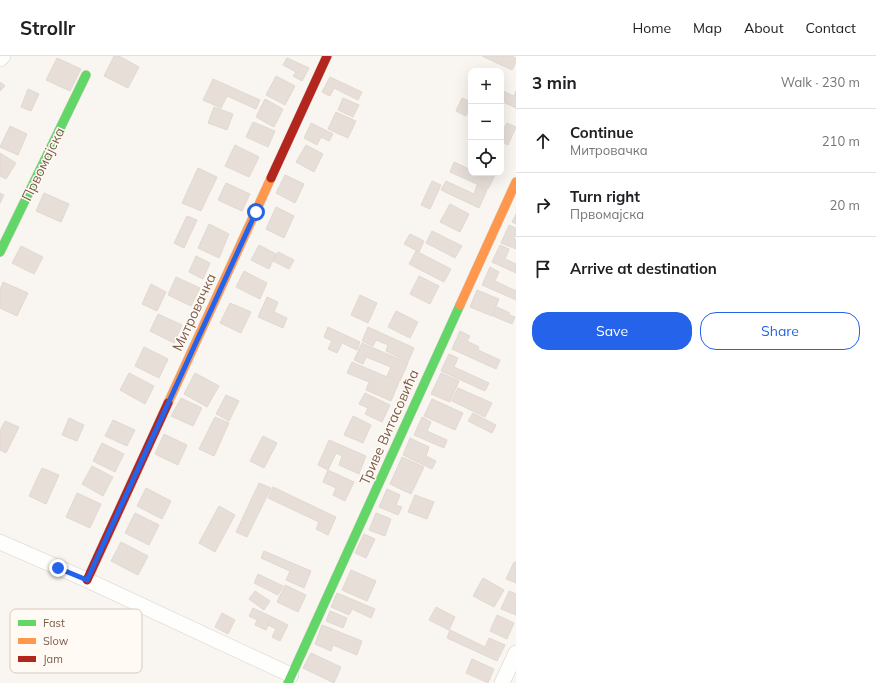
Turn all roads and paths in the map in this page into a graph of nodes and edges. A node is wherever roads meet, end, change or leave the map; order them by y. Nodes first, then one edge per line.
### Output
1 (4, 56) edge
2 (327, 56) edge
3 (0, 59) edge
4 (86, 75) dead end
5 (516, 182) edge
6 (0, 252) edge
7 (0, 542) edge
8 (87, 580) junction
9 (516, 653) edge
10 (290, 679) edge
11 (502, 683) edge

1 - 3 street
2 - 8 street, Митровачка
4 - 6 street, Првомајска
5 - 10 street, Триве Витасовића
7 - 8 street
8 - 10 street
9 - 11 street

